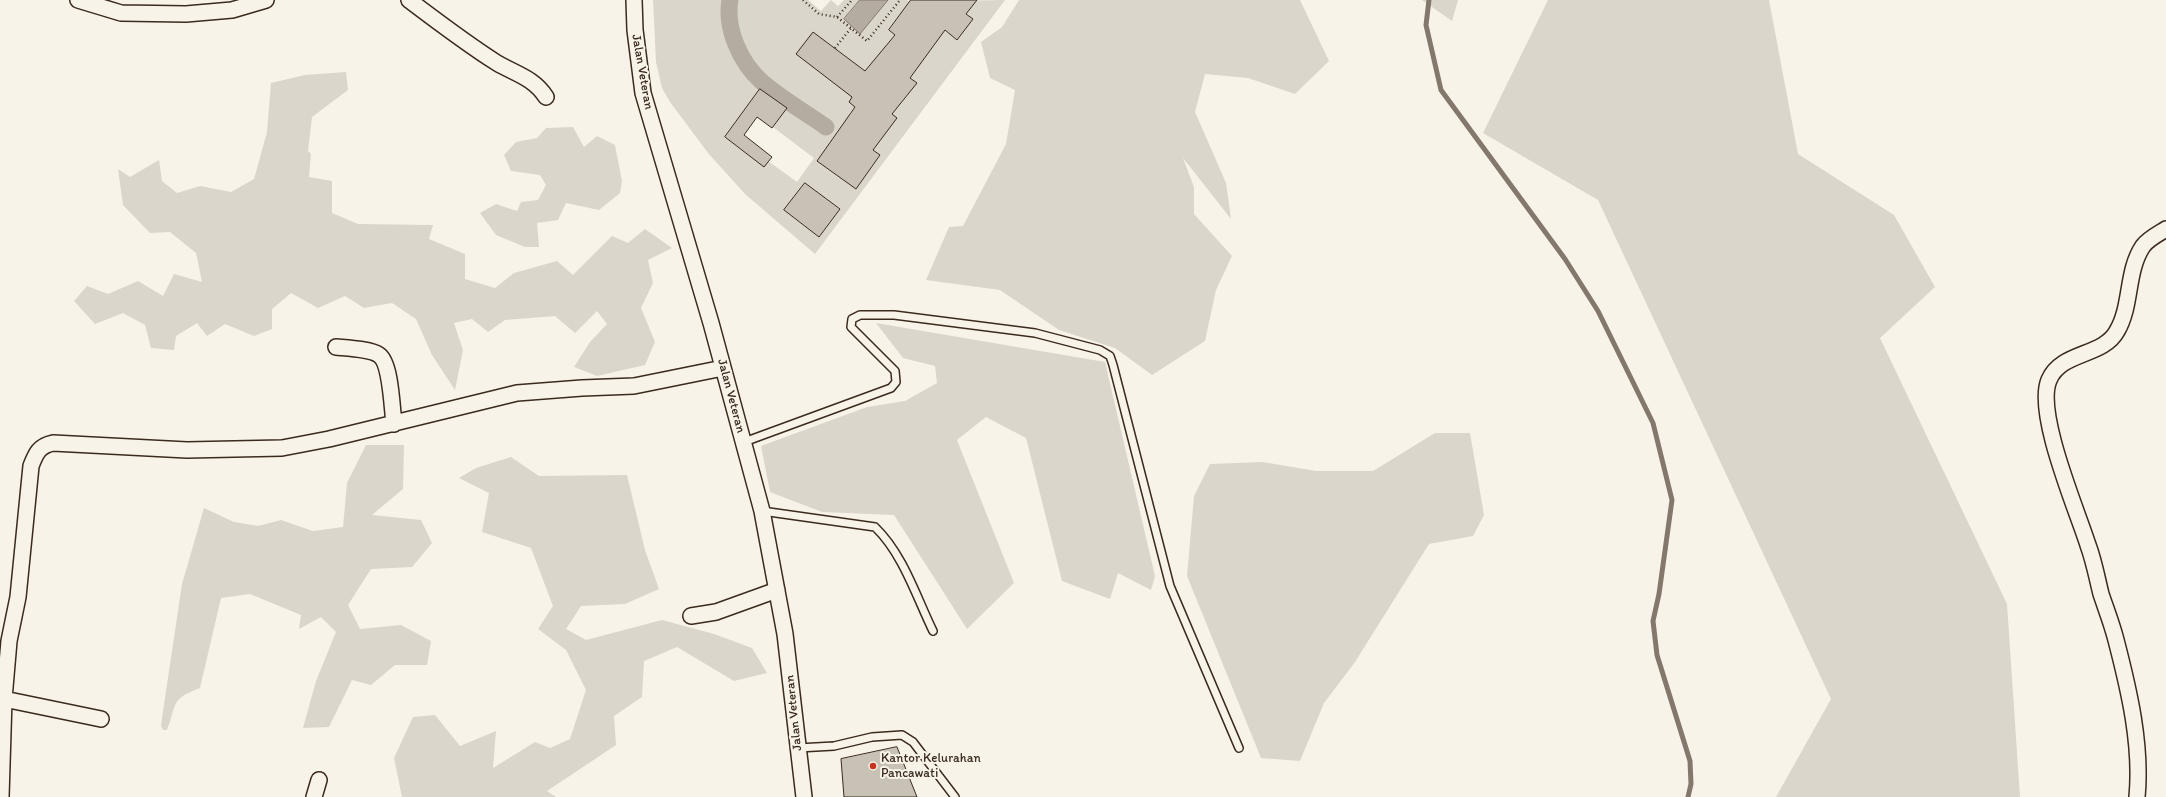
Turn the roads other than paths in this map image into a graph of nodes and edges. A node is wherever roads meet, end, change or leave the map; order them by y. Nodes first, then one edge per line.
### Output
1 (78, 0) edge
2 (266, 0) edge
3 (409, 0) edge
4 (634, 0) edge
5 (546, 97) dead end
6 (2166, 229) edge
7 (336, 347) dead end
8 (724, 368) junction
9 (394, 424) junction
10 (744, 442) junction
11 (762, 511) junction
12 (777, 590) junction
13 (691, 616) dead end
14 (933, 631) dead end
15 (4, 699) junction
16 (101, 719) dead end
17 (797, 748) junction
18 (1239, 748) dead end
19 (319, 780) dead end
20 (1, 797) edge
21 (314, 797) edge
22 (804, 797) edge
23 (955, 797) edge
24 (2137, 797) edge

1 - 2 street
3 - 5 street
4 - 8 street, Jalan Veteran
6 - 24 street
7 - 9 street
8 - 9 street
8 - 10 street, Jalan Veteran
9 - 15 street
10 - 11 street, Jalan Veteran
10 - 18 lane
11 - 12 street, Jalan Veteran
11 - 14 lane
12 - 13 street
12 - 17 street, Jalan Veteran
15 - 16 street
15 - 20 street
17 - 22 street, Jalan Veteran
17 - 23 lane
19 - 21 street

